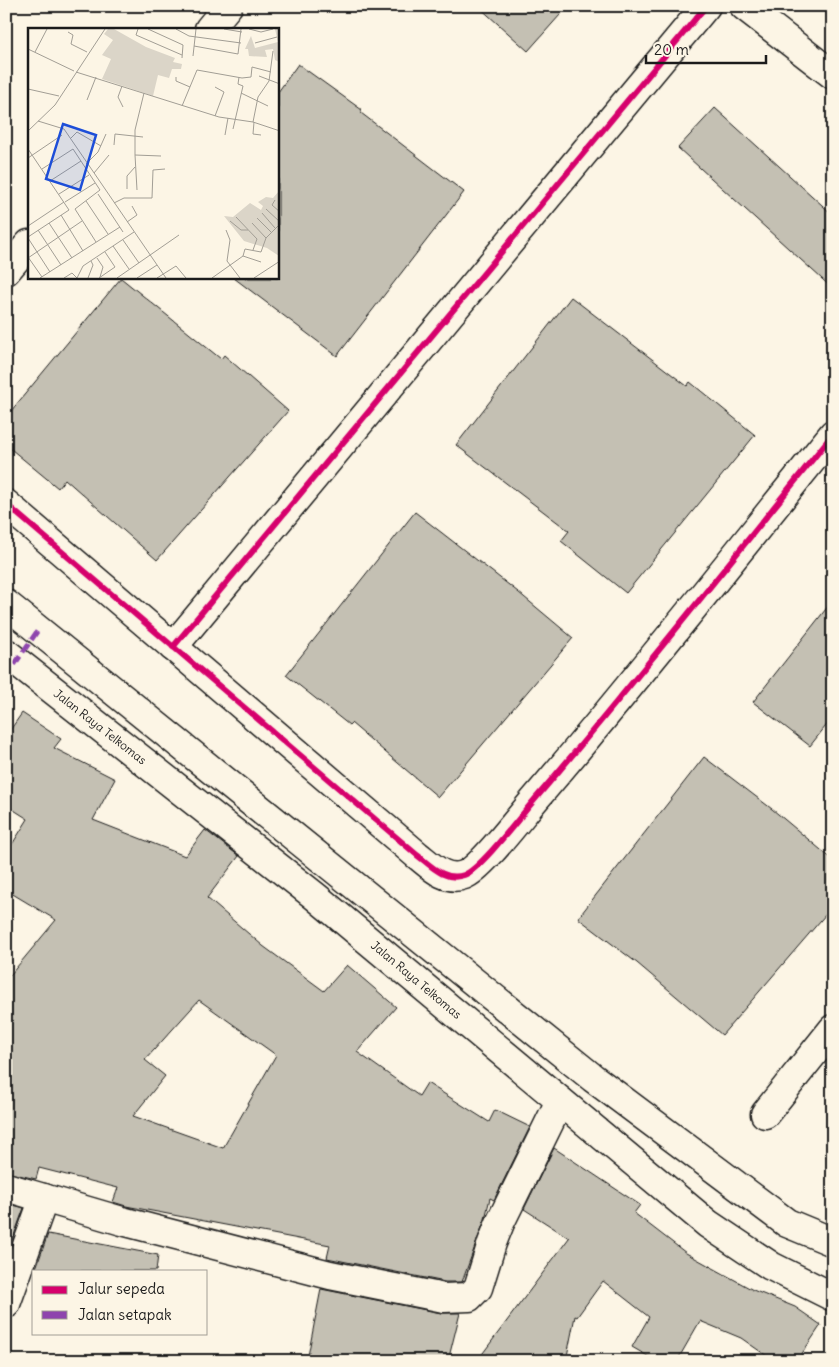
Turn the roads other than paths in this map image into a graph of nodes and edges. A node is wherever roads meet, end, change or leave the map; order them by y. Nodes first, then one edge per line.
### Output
1 (228, 6) edge
2 (706, 6) edge
3 (744, 6) edge
4 (210, 28) edge
5 (833, 75) edge
6 (28, 245) edge
7 (6, 271) edge
8 (833, 434) edge
9 (6, 504) edge
10 (6, 604) edge
11 (38, 630) junction
12 (173, 647) junction
13 (10, 664) edge
14 (833, 1029) edge
15 (560, 1101) junction
16 (765, 1114) dead end
17 (6, 1187) edge
18 (44, 1198) junction
19 (833, 1242) edge
20 (833, 1297) edge
21 (6, 1304) edge

1 - 4 street
2 - 12 street
3 - 5 street
6 - 7 street
8 - 12 street
9 - 12 street
10 - 11 street
11 - 13 street
11 - 19 street
13 - 15 street, Jalan Raya Telkomas
14 - 16 street
15 - 18 street
15 - 20 street, Jalan Raya Telkomas
17 - 18 street
18 - 21 street

